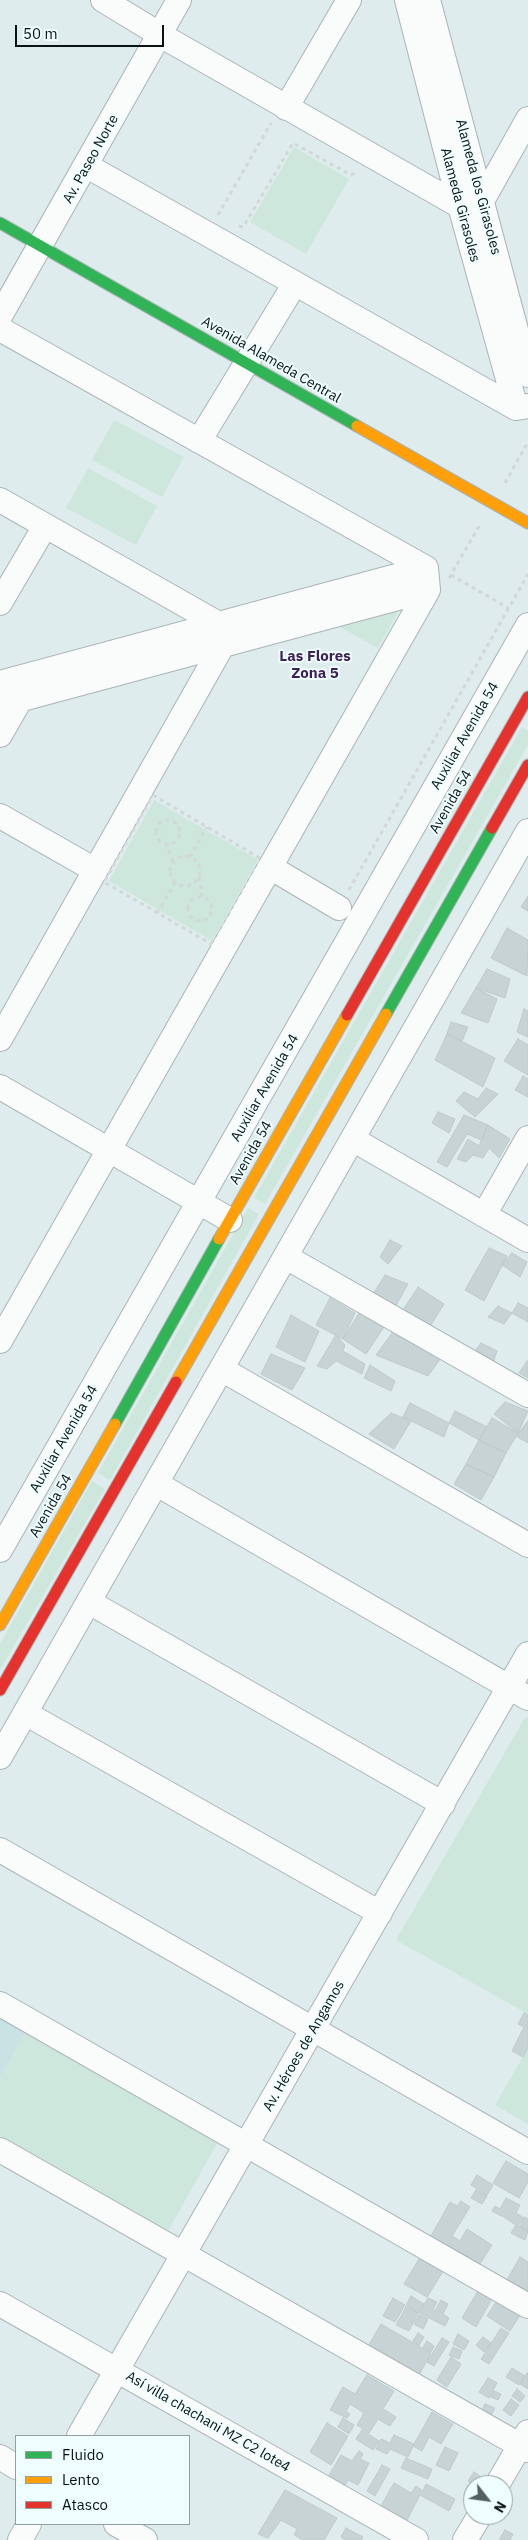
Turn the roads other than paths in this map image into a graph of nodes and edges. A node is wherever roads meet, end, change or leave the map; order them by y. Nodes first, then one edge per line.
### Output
1 (102, 0) edge
2 (179, 0) edge
3 (348, 0) edge
4 (412, 1) edge
5 (160, 33) junction
6 (279, 115) junction
7 (528, 120) edge
8 (87, 166) junction
9 (471, 204) junction
10 (0, 223) edge
11 (41, 246) junction
12 (294, 285) junction
13 (0, 316) edge
14 (0, 329) edge
15 (248, 363) junction
16 (528, 375) edge
17 (522, 407) edge
18 (199, 441) junction
19 (0, 500) edge
20 (528, 523) edge
21 (45, 526) junction
22 (427, 579) junction
23 (0, 603) edge
24 (528, 625) edge
25 (219, 634) junction
26 (7, 687) edge
27 (528, 697) edge
28 (0, 736) edge
29 (528, 765) edge
30 (0, 816) edge
31 (528, 831) edge
32 (95, 870) junction
33 (280, 873) dead end
34 (339, 908) road end
35 (0, 1039) edge
36 (0, 1087) edge
37 (528, 1138) edge
38 (354, 1140) junction
39 (110, 1150) junction
40 (200, 1202) junction
41 (484, 1215) junction
42 (230, 1220) junction
43 (528, 1240) edge
44 (286, 1257) junction
45 (0, 1341) edge
46 (222, 1370) junction
47 (528, 1395) edge
48 (157, 1484) junction
49 (528, 1545) edge
50 (0, 1550) edge
51 (89, 1602) junction
52 (0, 1625) edge
53 (528, 1654) edge
54 (0, 1690) edge
55 (519, 1693) edge
56 (25, 1713) junction
57 (0, 1757) edge
58 (443, 1804) junction
59 (0, 1850) edge
60 (380, 1913) junction
61 (0, 2004) edge
62 (314, 2029) junction
63 (247, 2146) junction
64 (0, 2150) edge
65 (528, 2152) edge
66 (182, 2255) junction
67 (0, 2304) edge
68 (528, 2306) edge
69 (116, 2370) junction
70 (80, 2435) edge
71 (525, 2443) edge
72 (0, 2457) edge
73 (15, 2466) edge
74 (504, 2475) edge
75 (28, 2525) edge
76 (118, 2525) edge
77 (474, 2525) edge
78 (20, 2540) edge
79 (145, 2540) edge
80 (416, 2540) edge
81 (466, 2540) edge

1 - 5 street
2 - 5 street, Av. Paseo Norte
3 - 6 street
4 - 9 street, Alameda los Girasoles
5 - 6 street
5 - 8 street, Av. Paseo Norte
6 - 9 street
7 - 9 street
8 - 11 street, Av. Paseo Norte
8 - 12 street
9 - 16 street, Alameda los Girasoles
9 - 17 street, Alameda Girasoles
10 - 11 main road, Avenida Alameda Central
11 - 13 street, Av. Paseo Norte
11 - 15 main road, Avenida Alameda Central
12 - 15 street
12 - 17 street
14 - 18 street
15 - 18 street
15 - 20 main road, Avenida Alameda Central
18 - 22 street
19 - 21 street
21 - 23 street
21 - 25 street
22 - 25 street
22 - 39 street
24 - 40 street, Auxiliar Avenida 54
25 - 26 street
25 - 32 street
26 - 28 street
27 - 42 main road, Avenida 54
29 - 54 main road
30 - 32 street
31 - 38 street
32 - 35 street
33 - 34 street
36 - 39 street
37 - 41 street
38 - 41 street
38 - 44 street
39 - 40 street
39 - 45 street
40 - 42 street
40 - 50 street, Auxiliar Avenida 54
41 - 43 street
42 - 52 main road, Avenida 54
44 - 46 street
44 - 47 street
46 - 48 street
46 - 49 street
48 - 51 street
48 - 55 street
51 - 56 street
51 - 58 street
53 - 55 street, Av. Héroes de Angamos
55 - 58 street, Av. Héroes de Angamos
56 - 57 street
56 - 60 street
58 - 60 street, Av. Héroes de Angamos
59 - 62 street
60 - 62 street, Av. Héroes de Angamos
61 - 63 street
62 - 63 street, Av. Héroes de Angamos
62 - 65 street
63 - 66 street, Av. Héroes de Angamos
63 - 68 street
64 - 66 street
66 - 69 street, Av. Héroes de Angamos
66 - 71 street
67 - 69 street, Así villa chachani MZ C2 lote4
69 - 70 street, Av. Héroes de Angamos
69 - 80 street, Así villa chachani MZ C2 lote4
71 - 74 street
72 - 73 street
75 - 78 street
76 - 79 street
77 - 81 street

